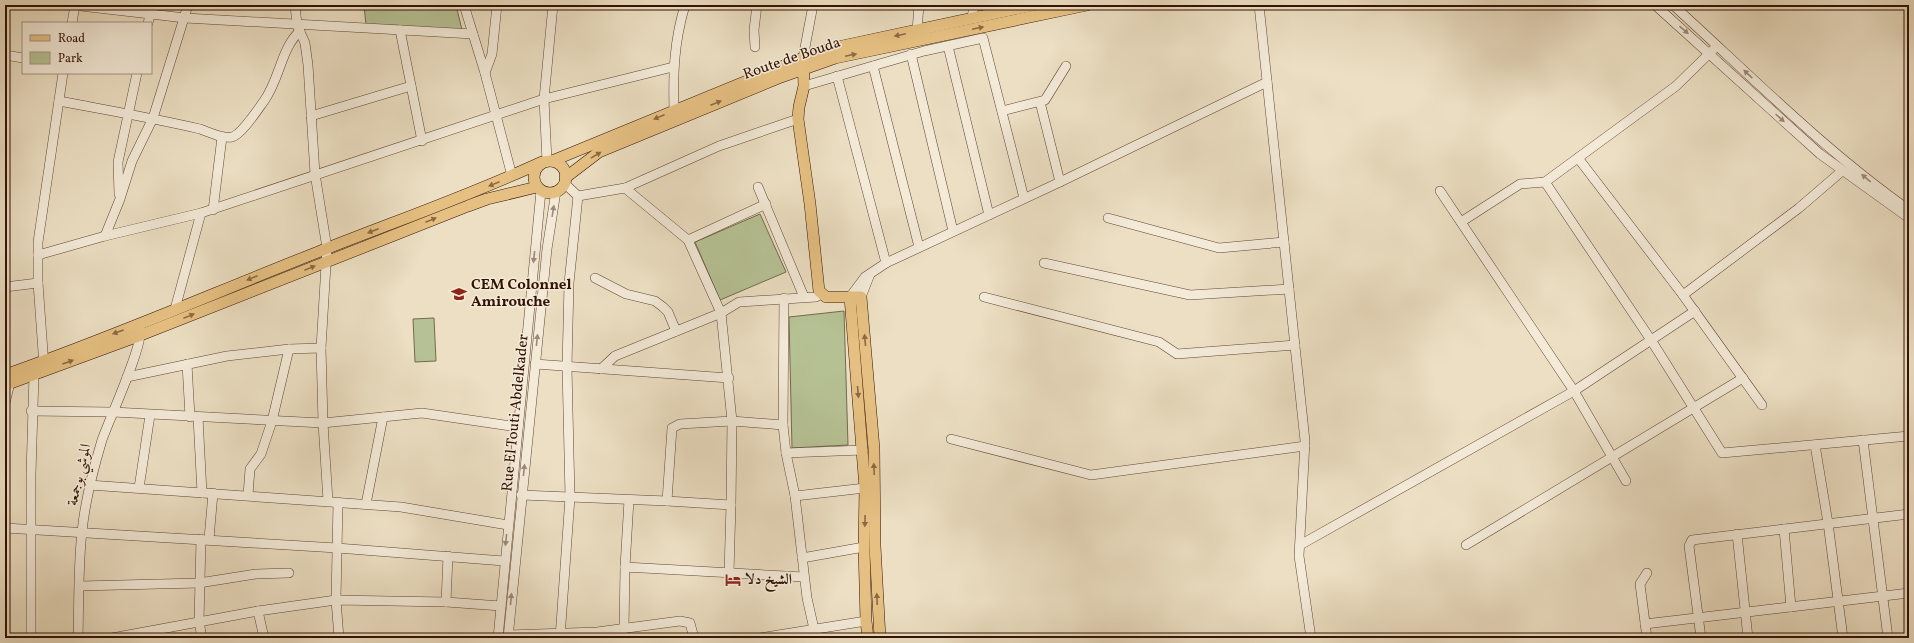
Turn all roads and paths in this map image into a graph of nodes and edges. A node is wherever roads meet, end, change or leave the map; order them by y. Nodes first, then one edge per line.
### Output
1 (73, 5) edge
2 (188, 5) edge
3 (295, 5) edge
4 (464, 5) edge
5 (497, 5) edge
6 (553, 5) edge
7 (685, 5) edge
8 (758, 5) edge
9 (813, 5) edge
10 (919, 5) edge
11 (974, 5) edge
12 (1034, 5) edge
13 (1087, 5) edge
14 (1259, 5) edge
15 (1655, 5) edge
16 (1673, 5) edge
17 (150, 14) edge
18 (185, 18) junction
19 (972, 18) junction
20 (72, 22) edge
21 (299, 28) junction
22 (400, 30) junction
23 (917, 31) junction
24 (473, 34) junction
25 (948, 46) junction
26 (1717, 46) junction
27 (755, 47) dead end
28 (1710, 53) junction
29 (911, 54) junction
30 (5, 55) edge
31 (22, 58) edge
32 (804, 63) junction
33 (873, 66) junction
34 (1066, 66) dead end
35 (673, 67) junction
36 (486, 73) junction
37 (63, 74) edge
38 (137, 74) edge
39 (837, 76) junction
40 (1268, 82) junction
41 (411, 86) junction
42 (804, 86) junction
43 (544, 99) junction
44 (59, 101) junction
45 (1040, 102) junction
46 (674, 111) junction
47 (1002, 111) junction
48 (127, 114) junction
49 (495, 115) junction
50 (311, 116) junction
51 (153, 118) junction
52 (798, 119) junction
53 (222, 137) junction
54 (422, 140) junction
55 (1578, 158) junction
56 (547, 161) junction
57 (1842, 171) junction
58 (315, 174) junction
59 (512, 176) junction
60 (1060, 182) junction
61 (1545, 182) junction
62 (562, 184) junction
63 (758, 187) dead end
64 (624, 188) junction
65 (539, 189) junction
66 (1440, 191) dead end
67 (578, 196) junction
68 (1024, 198) junction
69 (120, 199) junction
70 (766, 204) junction
71 (213, 210) junction
72 (1909, 210) edge
73 (201, 213) junction
74 (989, 215) junction
75 (1108, 218) dead end
76 (1909, 218) edge
77 (1461, 222) junction
78 (953, 231) junction
79 (105, 236) junction
80 (688, 240) junction
81 (1284, 242) junction
82 (919, 247) junction
83 (327, 248) junction
84 (38, 255) junction
85 (327, 261) junction
86 (886, 263) junction
87 (1044, 263) dead end
88 (595, 278) dead end
89 (38, 283) junction
90 (5, 287) edge
91 (1289, 289) junction
92 (821, 294) junction
93 (1683, 295) junction
94 (804, 297) junction
95 (856, 297) junction
96 (984, 297) dead end
97 (784, 298) junction
98 (175, 309) junction
99 (1695, 311) junction
100 (721, 313) junction
101 (140, 330) junction
102 (676, 331) junction
103 (1651, 340) junction
104 (1295, 345) junction
105 (321, 348) junction
106 (289, 349) junction
107 (187, 364) junction
108 (535, 364) junction
109 (44, 366) junction
110 (567, 367) junction
111 (601, 369) junction
112 (34, 374) junction
113 (127, 377) junction
114 (729, 378) junction
115 (1743, 378) junction
116 (7, 381) edge
117 (1574, 390) junction
118 (5, 403) edge
119 (1762, 405) dead end
120 (1693, 408) junction
121 (32, 411) junction
122 (113, 412) junction
123 (150, 414) junction
124 (194, 417) junction
125 (383, 417) junction
126 (272, 421) junction
127 (732, 421) junction
128 (323, 423) junction
129 (783, 425) junction
130 (518, 426) junction
131 (1909, 436) edge
132 (951, 439) dead end
133 (1864, 440) junction
134 (1815, 444) junction
135 (1305, 446) junction
136 (862, 450) junction
137 (786, 453) junction
138 (1612, 457) junction
139 (1626, 481) dead end
140 (89, 485) junction
141 (139, 488) junction
142 (865, 488) junction
143 (202, 493) junction
144 (213, 493) junction
145 (248, 495) junction
146 (521, 496) junction
147 (794, 496) junction
148 (570, 497) junction
149 (629, 500) junction
150 (328, 501) junction
151 (667, 501) junction
152 (338, 502) junction
153 (366, 504) junction
154 (731, 505) junction
155 (1909, 514) edge
156 (1873, 518) junction
157 (1828, 523) junction
158 (508, 525) junction
159 (5, 528) edge
160 (1784, 528) junction
161 (31, 530) junction
162 (82, 532) junction
163 (1737, 534) junction
164 (205, 540) junction
165 (1300, 545) junction
166 (1466, 545) dead end
167 (864, 547) junction
168 (337, 548) junction
169 (448, 556) junction
170 (802, 558) junction
171 (504, 561) junction
172 (625, 567) junction
173 (289, 573) dead end
174 (729, 573) junction
175 (1647, 573) dead end
176 (804, 577) junction
177 (199, 583) junction
178 (80, 586) junction
179 (1909, 593) edge
180 (1883, 596) junction
181 (336, 600) junction
182 (446, 602) junction
183 (1839, 602) junction
184 (501, 606) junction
185 (1791, 607) junction
186 (258, 611) junction
187 (1745, 612) junction
188 (1698, 618) junction
189 (199, 621) junction
190 (866, 621) junction
191 (1645, 624) junction
192 (813, 628) junction
193 (624, 629) junction
194 (508, 636) edge
195 (560, 636) edge
196 (31, 638) edge
197 (78, 638) edge
198 (112, 638) edge
199 (202, 638) edge
200 (264, 638) edge
201 (339, 638) edge
202 (498, 638) edge
203 (694, 638) edge
204 (760, 638) edge
205 (816, 638) edge
206 (868, 638) edge
207 (880, 638) edge
208 (1311, 638) edge
209 (1648, 638) edge
210 (1701, 638) edge
211 (1748, 638) edge
212 (1843, 638) edge
213 (1888, 638) edge

1 - 17 street
1 - 20 street
2 - 18 street
3 - 21 street
4 - 24 street
5 - 36 street
6 - 43 street
7 - 35 street
8 - 27 street
9 - 32 street
10 - 23 street
11 - 19 street
12 - 19 main road, Route de Bouda
32 -> 13 main road, Route de Bouda
14 - 40 street
15 -> 28 street
16 - 26 street
17 - 18 street
18 - 21 street
18 - 51 street
19 - 23 main road, Route de Bouda
21 - 22 street
21 - 50 street
21 - 53 street
22 - 24 street
22 - 41 street
23 -> 32 main road, Route de Bouda
24 - 36 street
25 - 29 street
25 - 47 street
25 - 74 street
26 - 28 street
72 -> 26 street
28 - 55 street
28 -> 57 street
29 - 33 street
29 - 78 street
30 - 31 street
32 - 42 main road
32 - 46 main road, Route de Bouda
62 -> 32 main road, Route de Bouda
33 - 39 street
33 - 82 street
34 - 45 street
35 - 43 street
35 - 46 street
36 - 49 street
37 - 44 street
38 - 48 street
39 - 42 street
39 - 86 street
40 - 60 street
40 - 81 street
41 - 50 street
41 - 54 street
42 - 52 main road
43 - 49 street
43 - 56 street
44 - 48 street
44 - 84 street
45 - 47 street
45 - 60 street
46 -> 56 main road, Route de Bouda
47 - 68 street
48 - 51 street
48 - 69 street
49 - 54 street
49 - 59 street
50 - 58 street
51 - 53 street
51 - 69 street
52 - 64 street
52 - 92 main road
53 - 71 street
54 - 58 street
55 - 61 street
55 - 93 street
56 - 59 main road, Route de Bouda
56 - 62 main road
56 - 65 main road
57 - 76 street
57 - 93 street
58 - 71 street
58 - 83 street
59 -> 83 main road, Route de Bouda
60 - 68 street
61 - 77 street
61 - 103 street
62 - 65 main road
62 - 67 street
108 -> 62 street, Rue El Touti Abdelkader
63 - 70 street
64 - 67 street
64 - 80 street
85 -> 65 main road
65 -> 130 street, Rue El Touti Abdelkader
66 - 77 street
67 - 110 street
68 - 74 street
69 - 79 street
70 - 80 street
70 - 94 street
71 - 73 street
73 - 79 street
73 - 98 street
74 - 78 street
75 - 81 street
77 - 117 street
78 - 82 street
79 - 84 street
80 - 100 street
81 - 91 street
82 - 86 street
83 - 85 street
83 -> 98 main road, Route de Bouda
84 - 89 street
101 -> 85 main road
85 - 105 street
86 - 95 street
87 - 91 street
88 - 102 street
89 - 90 street
89 - 109 street
91 - 104 street
92 - 94 street
92 - 95 main road
93 - 99 street
94 - 97 street
95 -> 136 main road
207 -> 95 main road
96 - 104 street
97 - 100 street
97 - 129 street
98 - 101 main road, Route de Bouda
99 - 103 street
99 - 115 street
100 - 102 street
100 - 114 street
101 - 109 main road
101 - 113 street, الموشي بوجمعة
102 - 111 street
103 - 117 street
103 - 120 street
104 - 135 street
105 - 106 street
105 - 128 street
106 - 107 street
106 - 126 street
107 - 113 street
107 - 124 street
108 - 110 street
146 -> 108 street, Rue El Touti Abdelkader
109 - 112 main road
109 - 116 main road
110 - 111 street
110 - 148 street
111 - 114 street
112 - 116 main road
112 - 121 street
113 - 122 street, الموشي بوجمعة
114 - 127 street
115 - 119 street
115 - 120 street
116 - 118 street
117 - 138 street
117 - 165 street
120 - 134 street
120 - 138 street
121 - 122 street
121 - 161 street
122 - 123 street
122 - 140 street, الموشي بوجمعة
123 - 124 street
123 - 141 street
124 - 126 street
124 - 143 street
125 - 128 street
125 - 130 street
125 - 153 street
126 - 128 street
126 - 145 street
127 - 129 street
127 - 151 street
127 - 154 street
128 - 150 street
129 - 137 street
130 - 158 street, Rue El Touti Abdelkader
131 - 133 street
132 - 135 street
133 - 134 street
133 - 156 street
134 - 157 street
135 - 165 street
136 - 137 street
136 - 142 main road
137 - 147 street
138 - 139 street
138 - 166 street
140 - 141 street
140 - 162 street, الموشي بوجمعة
141 - 143 street
142 - 147 street
142 -> 167 main road
143 - 144 street
144 - 145 street
144 - 164 street
145 - 150 street
146 - 148 street
194 -> 146 street, Rue El Touti Abdelkader
147 - 170 street
148 - 149 street
148 - 195 street
149 - 151 street
149 - 172 street
150 - 152 street
151 - 154 street
152 - 153 street
152 - 168 street
153 - 158 street
154 - 174 street
155 - 156 street
156 - 157 street
156 - 180 street
157 - 160 street
157 - 183 street
158 -> 171 street, Rue El Touti Abdelkader
159 - 161 street
160 - 163 street
160 - 185 street
161 - 162 street
161 - 196 street
162 - 164 street
162 - 178 street, الموشي بوجمعة
163 - 187 street
163 - 188 street
164 - 168 street
164 - 177 street
165 - 208 street
167 - 170 street
167 - 190 main road
168 - 169 street
168 - 181 street
169 - 171 street
169 - 182 street
170 - 176 street
171 - 184 street, Rue El Touti Abdelkader
172 - 174 street
172 - 193 street
173 - 177 street
174 - 176 street
175 - 191 street
176 - 192 street
177 - 178 street
177 - 189 street
178 - 197 street, الموشي بوجمعة
179 - 180 street
180 - 183 street
180 - 213 street
181 - 182 street
181 - 186 street
181 - 201 street
182 - 184 street
183 - 185 street
183 - 212 street
184 - 202 street, Rue El Touti Abdelkader
185 - 187 street
186 - 189 street
186 - 200 street
187 - 188 street
187 - 211 street
188 - 191 street
188 - 210 street
189 - 198 street
189 - 199 street
190 - 192 street
190 - 206 main road
191 - 209 street
192 - 204 street
192 - 205 street
193 - 195 street
193 - 203 street
194 - 195 street

